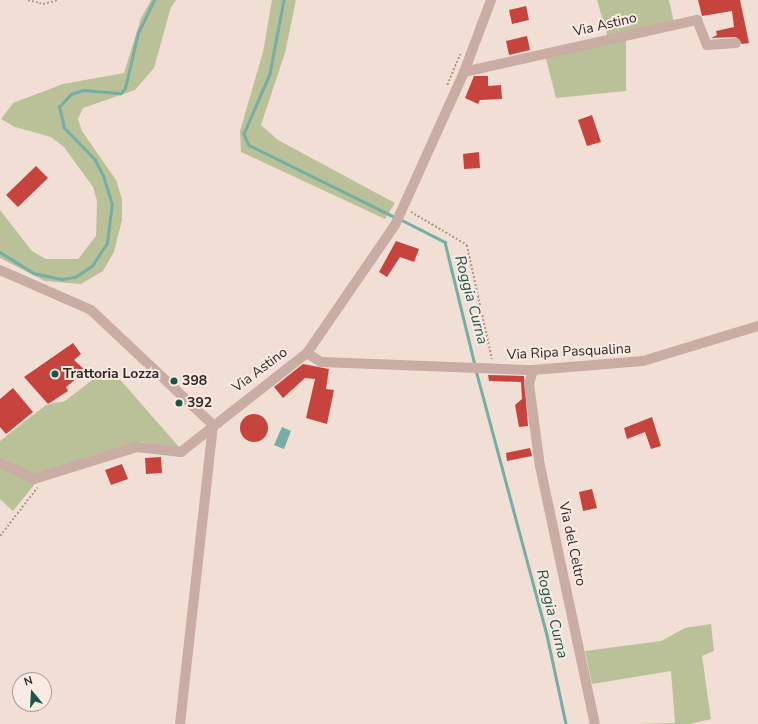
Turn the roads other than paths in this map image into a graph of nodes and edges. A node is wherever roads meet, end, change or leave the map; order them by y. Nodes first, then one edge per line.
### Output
1 (491, 0) edge
2 (736, 43) dead end
3 (464, 72) junction
4 (0, 270) edge
5 (758, 326) edge
6 (307, 353) junction
7 (533, 370) junction
8 (213, 425) junction
9 (0, 463) edge
10 (180, 724) edge
11 (595, 724) edge

1 - 3 street, Via Astino
2 - 3 street, Via Astino
3 - 6 street, Via Astino
4 - 8 street
5 - 7 street, Via Ripa Pasqualina
6 - 7 street, Via Ripa Pasqualina
6 - 8 street, Via Astino
7 - 11 street, Via del Celtro
8 - 9 street, Via Astino
8 - 10 street

